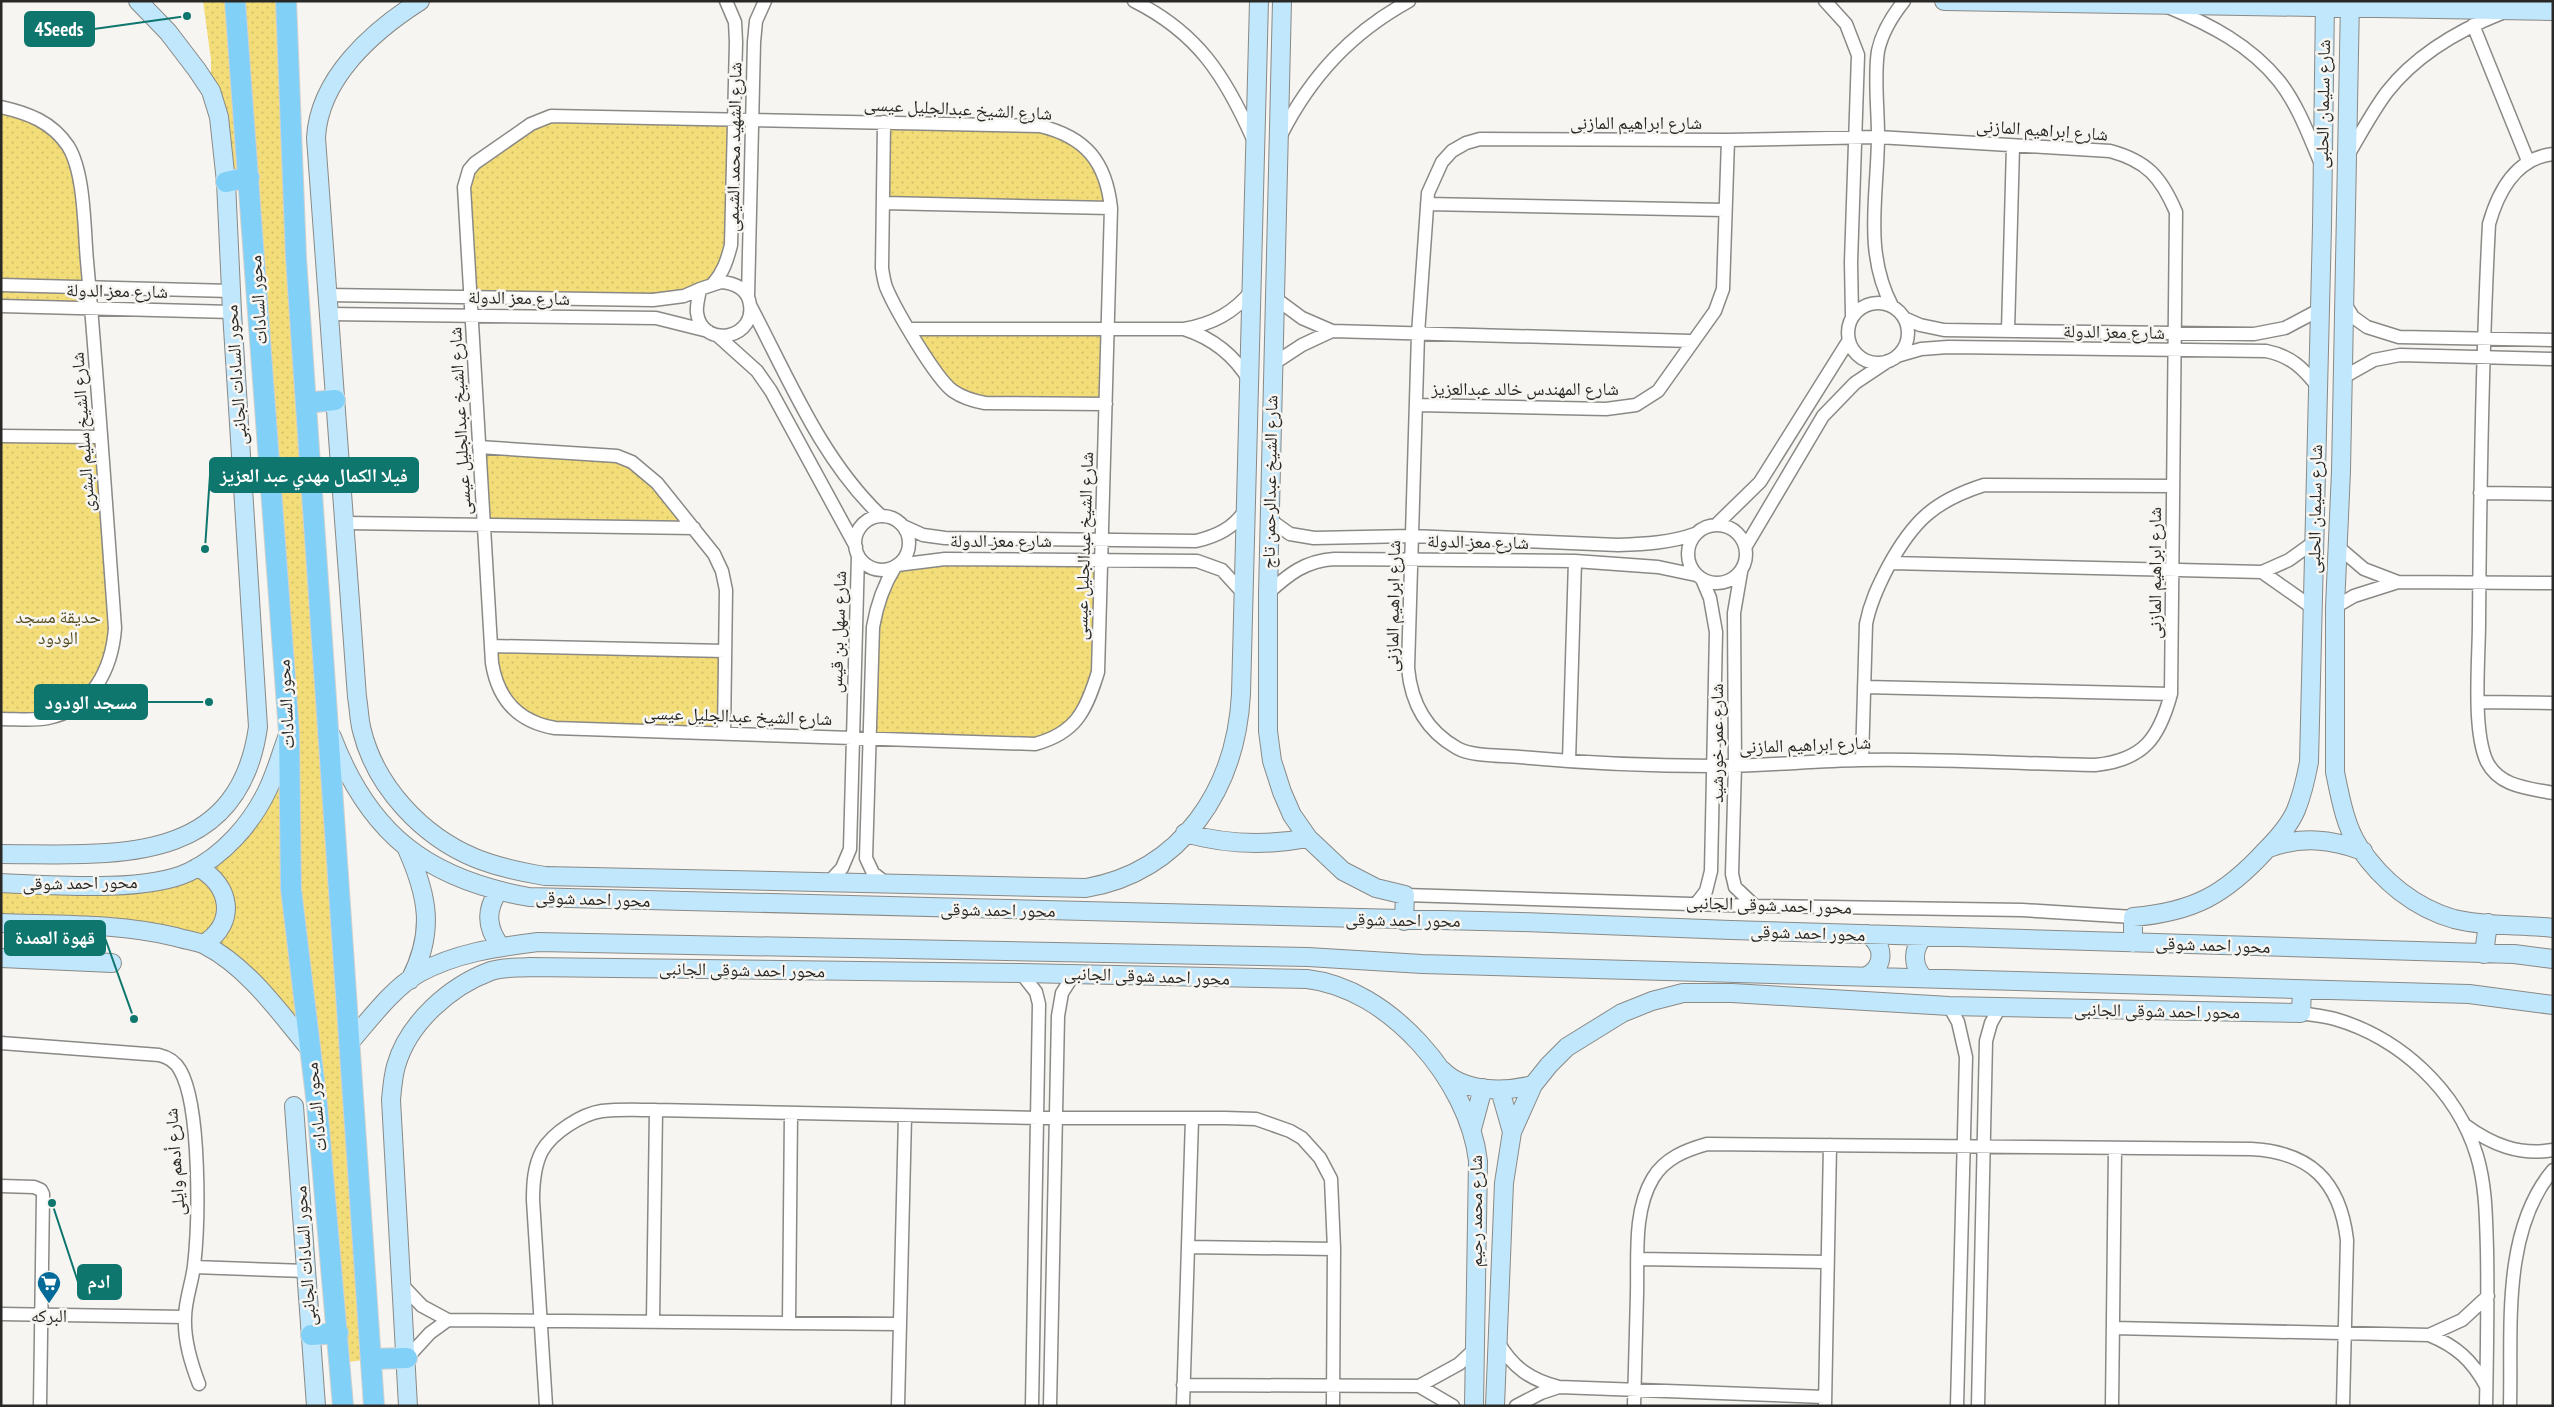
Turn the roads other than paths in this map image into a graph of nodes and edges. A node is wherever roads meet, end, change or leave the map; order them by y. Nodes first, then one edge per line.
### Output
1 (138, 1) edge
2 (235, 1) edge
3 (286, 1) edge
4 (420, 1) edge
5 (726, 1) edge
6 (765, 1) edge
7 (1134, 1) edge
8 (1259, 1) edge
9 (1282, 1) edge
10 (1409, 1) edge
11 (1825, 1) edge
12 (1904, 1) edge
13 (1944, 1) edge
14 (2162, 4) junction
15 (2324, 5) edge
16 (2350, 5) edge
17 (2509, 10) junction
18 (2553, 11) edge
19 (2473, 25) junction
20 (1, 107) edge
21 (734, 118) junction
22 (752, 118) junction
23 (884, 122) junction
24 (1878, 137) junction
25 (1855, 138) junction
26 (1279, 139) junction
27 (1728, 140) junction
28 (1255, 143) junction
29 (2013, 146) junction
30 (2553, 154) edge
31 (2346, 160) junction
32 (2528, 161) junction
33 (2322, 167) junction
34 (249, 177) junction
35 (226, 182) junction
36 (883, 204) junction
37 (1427, 204) junction
38 (1111, 208) junction
39 (1724, 210) junction
40 (2322, 226) junction
41 (2345, 226) junction
42 (1, 286) edge
43 (706, 287) junction
44 (89, 288) junction
45 (1252, 290) junction
46 (231, 291) junction
47 (327, 295) junction
48 (470, 297) junction
49 (1275, 298) junction
50 (749, 302) junction
51 (2344, 302) junction
52 (1, 306) edge
53 (1892, 306) junction
54 (91, 308) junction
55 (2320, 310) junction
56 (232, 312) junction
57 (328, 314) junction
58 (471, 314) junction
59 (1852, 316) junction
60 (1904, 318) junction
61 (910, 329) junction
62 (1184, 329) junction
63 (1109, 331) junction
64 (1332, 331) junction
65 (2008, 331) junction
66 (2174, 333) junction
67 (713, 334) junction
68 (1418, 334) junction
69 (2483, 337) junction
70 (1849, 340) junction
71 (2553, 340) edge
72 (1691, 341) junction
73 (2175, 350) junction
74 (2483, 358) junction
75 (1892, 359) junction
76 (2553, 359) edge
77 (1273, 364) junction
78 (2342, 378) junction
79 (1249, 380) junction
80 (2318, 388) junction
81 (335, 400) junction
82 (306, 402) junction
83 (1106, 404) junction
84 (1417, 405) junction
85 (1, 436) edge
86 (100, 437) junction
87 (479, 448) junction
88 (2316, 470) junction
89 (2341, 471) junction
90 (2173, 486) junction
91 (2480, 493) junction
92 (2553, 494) edge
93 (1246, 509) junction
94 (881, 516) junction
95 (1269, 519) junction
96 (344, 523) junction
97 (1717, 524) junction
98 (483, 525) junction
99 (903, 526) junction
100 (694, 528) junction
101 (1695, 534) junction
102 (1412, 536) junction
103 (1102, 539) junction
104 (2314, 542) junction
105 (1746, 546) junction
106 (2337, 546) junction
107 (857, 551) junction
108 (1411, 558) junction
109 (1101, 559) junction
110 (1575, 561) junction
111 (1890, 563) junction
112 (896, 566) junction
113 (2172, 568) junction
114 (1741, 572) junction
115 (2262, 572) junction
116 (1699, 577) junction
117 (2398, 582) junction
118 (2479, 583) junction
119 (2553, 583) edge
120 (1244, 593) junction
121 (1268, 593) junction
122 (2335, 607) junction
123 (2313, 608) junction
124 (491, 646) junction
125 (726, 651) junction
126 (1864, 687) junction
127 (2171, 694) junction
128 (2479, 702) junction
129 (2553, 703) edge
130 (1, 719) edge
131 (330, 730) junction
132 (289, 732) junction
133 (724, 733) junction
134 (852, 737) junction
135 (870, 737) junction
136 (1862, 760) junction
137 (1569, 761) junction
138 (1713, 766) junction
139 (1735, 766) junction
140 (2553, 793) edge
141 (2347, 818) junction
142 (2286, 828) junction
143 (1186, 833) junction
144 (1308, 838) junction
145 (2301, 840) junction
146 (2324, 840) junction
147 (407, 848) junction
148 (2269, 848) junction
149 (2362, 851) junction
150 (1, 854) edge
151 (198, 867) junction
152 (766, 881) junction
153 (1, 883) edge
154 (828, 883) junction
155 (888, 884) junction
156 (1055, 887) junction
157 (498, 892) junction
158 (1405, 895) junction
159 (766, 904) junction
160 (1696, 904) junction
161 (1755, 906) junction
162 (1054, 912) junction
163 (2133, 917) junction
164 (1404, 920) junction
165 (1, 923) edge
166 (2488, 923) junction
167 (2553, 928) edge
168 (1867, 934) junction
169 (1924, 936) junction
170 (2133, 943) junction
171 (204, 944) junction
172 (501, 947) junction
173 (2484, 954) junction
174 (1308, 957) junction
175 (1, 958) edge
176 (2553, 959) edge
177 (112, 964) dead end
178 (1684, 971) junction
179 (1021, 973) junction
180 (1074, 974) junction
181 (1867, 976) junction
182 (1924, 978) junction
183 (1307, 979) junction
184 (410, 980) junction
185 (2142, 984) junction
186 (2302, 990) junction
187 (1683, 993) junction
188 (2553, 1005) edge
189 (1949, 1006) junction
190 (2000, 1007) junction
191 (2141, 1011) junction
192 (2301, 1013) junction
193 (350, 1041) junction
194 (1, 1043) edge
195 (310, 1050) junction
196 (1436, 1064) junction
197 (1533, 1085) junction
198 (1492, 1089) junction
199 (294, 1106) dead end
200 (656, 1110) junction
201 (791, 1113) junction
202 (905, 1116) junction
203 (1039, 1118) junction
204 (1056, 1118) junction
205 (1192, 1119) junction
206 (2465, 1125) junction
207 (1472, 1129) junction
208 (1512, 1132) junction
209 (1830, 1145) junction
210 (1962, 1145) junction
211 (1983, 1146) junction
212 (2116, 1148) junction
213 (2553, 1150) edge
214 (2553, 1170) edge
215 (1, 1186) edge
216 (1188, 1247) junction
217 (1334, 1249) junction
218 (1638, 1259) junction
219 (1827, 1262) junction
220 (194, 1267) junction
221 (306, 1270) junction
222 (401, 1284) junction
223 (2488, 1296) junction
224 (1, 1314) edge
225 (41, 1316) junction
226 (185, 1317) junction
227 (448, 1320) junction
228 (540, 1321) junction
229 (653, 1321) junction
230 (789, 1322) junction
231 (899, 1324) junction
232 (2114, 1328) junction
233 (338, 1333) junction
234 (2345, 1333) junction
235 (2429, 1334) junction
236 (311, 1335) junction
237 (1496, 1339) junction
238 (1475, 1349) junction
239 (407, 1358) junction
240 (371, 1359) junction
241 (199, 1384) dead end
242 (1183, 1385) junction
243 (1334, 1385) junction
244 (1419, 1386) junction
245 (1559, 1387) junction
246 (2486, 1387) junction
247 (1635, 1390) junction
248 (1825, 1401) edge
249 (40, 1406) edge
250 (316, 1406) edge
251 (343, 1406) edge
252 (374, 1406) edge
253 (408, 1406) edge
254 (546, 1406) edge
255 (898, 1406) edge
256 (1032, 1406) edge
257 (1050, 1406) edge
258 (1183, 1406) edge
259 (1333, 1406) edge
260 (1453, 1406) edge
261 (1474, 1406) edge
262 (1495, 1406) edge
263 (1516, 1406) edge
264 (1634, 1406) edge
265 (1957, 1406) edge
266 (1978, 1406) edge
267 (2112, 1406) edge
268 (2343, 1406) edge
269 (2486, 1406) edge
270 (2510, 1406) edge

1 - 35 street, محور السادات الجانبى
2 - 34 main road, محور السادات
3 - 82 main road, محور السادات
4 - 47 street
5 - 21 street, شارع الشهيد محمد الشيمى
6 - 22 street, شارع الشهيد محمد الشيمى
7 - 28 street
8 - 28 street, شارع الشيخ عبدالرحمن تاج
9 - 26 street, شارع الشيخ عبدالرحمن تاج
10 - 26 street
11 - 25 street
12 - 24 street
13 - 14 street
14 - 15 street
14 - 33 street
15 - 16 street
15 - 33 street, شارع سليمان الحلبى
16 - 17 street
16 - 31 street, شارع سليمان الحلبى
17 - 18 street
17 - 19 street
19 - 31 street
19 - 32 street
20 - 44 street, شارع الشيخ سليم البشرى
21 - 22 street, شارع الشيخ عبدالجليل عيسى
21 - 43 street, شارع الشهيد محمد الشيمى
21 - 48 street, شارع الشيخ عبدالجليل عيسى
22 - 23 street, شارع الشيخ عبدالجليل عيسى
22 - 50 street, شارع الشهيد محمد الشيمى
23 - 36 street
23 - 38 street, شارع الشيخ عبدالجليل عيسى
24 - 25 street, شارع ابراهيم المازنى
24 - 29 street, شارع ابراهيم المازنى
24 - 53 street
25 - 27 street, شارع ابراهيم المازنى
25 - 59 street
26 - 49 street, شارع الشيخ عبدالرحمن تاج
27 - 37 street, شارع ابراهيم المازنى
27 - 39 street, شارع المهندس خالد عبدالعزيز
28 - 45 street, شارع الشيخ عبدالرحمن تاج
29 - 65 street
29 - 66 street, شارع ابراهيم المازنى
30 - 32 street
31 - 41 street, شارع سليمان الحلبى
32 - 69 street
33 - 40 street, شارع سليمان الحلبى
34 - 35 main road
34 - 132 main road, محور السادات
35 - 46 street, محور السادات الجانبى
36 - 38 street
36 - 61 street
37 - 39 street
37 - 68 street, شارع ابراهيم المازنى
38 - 63 street, شارع الشيخ عبدالجليل عيسى
39 - 72 street, شارع المهندس خالد عبدالعزيز
40 - 41 street
40 - 55 street, شارع سليمان الحلبى
41 - 51 street, شارع سليمان الحلبى
42 - 44 street, شارع معز الدولة
43 - 48 street, شارع معز الدولة
43 - 50 street
43 - 67 street
44 - 46 street, شارع معز الدولة
44 - 54 street, شارع الشيخ سليم البشرى
45 - 62 street
45 - 79 street, شارع الشيخ عبدالرحمن تاج
46 - 56 street, محور السادات الجانبى
47 - 48 street, شارع معز الدولة
47 - 57 street
48 - 58 street, شارع الشيخ عبدالجليل عيسى
49 - 64 street
49 - 77 street, شارع الشيخ عبدالرحمن تاج
50 - 67 street
50 - 94 street
51 - 69 street
51 - 78 street, شارع سليمان الحلبى
52 - 54 street, شارع معز الدولة
53 - 59 street
53 - 60 street
54 - 56 street, شارع معز الدولة
54 - 86 street, شارع الشيخ سليم البشرى
55 - 66 street, شارع معز الدولة
55 - 80 street, شارع سليمان الحلبى
56 - 150 street, محور السادات الجانبى
57 - 58 street, شارع معز الدولة
57 - 81 street
58 - 67 street, شارع معز الدولة
58 - 87 street, شارع الشيخ عبدالجليل عيسى
59 - 70 street
60 - 65 street, شارع معز الدولة
60 - 75 street
61 - 63 street
61 - 83 street
62 - 63 street
62 - 79 street
63 - 83 street, شارع الشيخ عبدالجليل عيسى
64 - 68 street
64 - 77 street
65 - 66 street, شارع معز الدولة
66 - 73 street, شارع ابراهيم المازنى
67 - 107 street, شارع معز الدولة
68 - 72 street
68 - 84 street, شارع ابراهيم المازنى
69 - 71 street
69 - 74 street
70 - 75 street
70 - 97 street
72 - 84 street, شارع المهندس خالد عبدالعزيز
73 - 75 street, شارع معز الدولة
73 - 80 street, شارع معز الدولة
73 - 90 street, شارع ابراهيم المازنى
74 - 76 street
74 - 78 street
74 - 91 street
75 - 105 street, شارع معز الدولة
77 - 95 street, شارع الشيخ عبدالرحمن تاج
78 - 89 street, شارع سليمان الحلبى
79 - 93 street, شارع الشيخ عبدالرحمن تاج
80 - 88 street, شارع سليمان الحلبى
81 - 82 main road
81 - 96 street
82 - 131 main road, محور السادات
83 - 103 street, شارع الشيخ عبدالجليل عيسى
84 - 102 street, شارع ابراهيم المازنى
85 - 86 street
86 - 130 street, شارع الشيخ سليم البشرى
87 - 98 street, شارع الشيخ عبدالجليل عيسى
87 - 100 street
88 - 89 street
88 - 104 street, شارع سليمان الحلبى
89 - 106 street, شارع سليمان الحلبى
90 - 111 street
90 - 113 street, شارع ابراهيم المازنى
91 - 92 street
91 - 118 street
93 - 103 street, شارع معز الدولة
93 - 120 street, شارع الشيخ عبدالرحمن تاج
94 - 99 street
94 - 107 street
95 - 102 street, شارع معز الدولة
95 - 121 street, شارع الشيخ عبدالرحمن تاج
96 - 98 street
96 - 152 street
97 - 101 street
97 - 105 street
98 - 100 street
98 - 124 street, شارع الشيخ عبدالجليل عيسى
99 - 103 street, شارع معز الدولة
99 - 112 street
100 - 125 street
101 - 102 street, شارع معز الدولة
101 - 116 street
102 - 108 street, شارع ابراهيم المازنى
103 - 109 street, شارع الشيخ عبدالجليل عيسى
104 - 115 street
104 - 123 street, شارع سليمان الحلبى
105 - 114 street
106 - 117 street
106 - 122 street, شارع سليمان الحلبى
107 - 112 street
107 - 134 street, شارع سهل بن قيس
108 - 110 street, شارع معز الدولة
108 - 121 street, شارع معز الدولة
108 - 137 street, شارع ابراهيم المازنى
109 - 112 street, شارع معز الدولة
109 - 120 street, شارع معز الدولة
109 - 135 street, شارع الشيخ عبدالجليل عيسى
110 - 116 street, شارع معز الدولة
110 - 137 street
111 - 113 street
111 - 126 street
112 - 135 street, شارع سهل بن قيس
113 - 115 street
113 - 127 street, شارع ابراهيم المازنى
114 - 116 street
114 - 139 street, شارع عمر خورشيد
115 - 123 street
116 - 138 street, شارع عمر خورشيد
117 - 118 street
117 - 122 street
118 - 119 street
118 - 128 street
120 - 121 street
120 - 143 street, شارع الشيخ عبدالرحمن تاج
121 - 144 street, شارع الشيخ عبدالرحمن تاج
122 - 141 street, شارع سليمان الحلبى
123 - 142 street, شارع سليمان الحلبى
124 - 125 street
124 - 133 street, شارع الشيخ عبدالجليل عيسى
125 - 133 street
126 - 127 street
126 - 136 street
127 - 136 street, شارع ابراهيم المازنى
128 - 129 street
128 - 140 street
131 - 147 street, محور احمد شوقى
131 - 193 main road, محور السادات
132 - 151 street, محور احمد شوقى
132 - 195 main road, محور السادات
133 - 134 street, شارع الشيخ عبدالجليل عيسى
134 - 135 street, شارع الشيخ عبدالجليل عيسى
134 - 154 street, شارع سهل بن قيس
135 - 155 street, شارع سهل بن قيس
136 - 139 street, شارع ابراهيم المازنى
137 - 138 street, شارع ابراهيم المازنى
138 - 139 street, شارع ابراهيم المازنى
138 - 160 street, شارع عمر خورشيد
139 - 161 street, شارع عمر خورشيد
141 - 146 street
141 - 149 street, شارع سليمان الحلبى
142 - 145 street
142 - 148 street, شارع سليمان الحلبى
143 - 144 street
143 - 156 street
144 - 158 street, شارع الشيخ عبدالرحمن تاج
145 - 146 street
145 - 148 street
146 - 149 street
147 - 157 street, محور احمد شوقى
147 - 184 street
148 - 163 street, شارع سليمان الحلبى
149 - 166 street, شارع سليمان الحلبى
151 - 153 street, محور احمد شوقى
151 - 171 street
152 - 154 street
152 - 159 street
154 - 155 street
155 - 156 street
156 - 162 street
157 - 159 street, محور احمد شوقى
157 - 172 street
158 - 160 street, محور احمد شوقى الجانبى
158 - 164 street
159 - 162 street, محور احمد شوقى
160 - 161 street, محور احمد شوقى الجانبى
161 - 163 street, محور احمد شوقى الجانبى
162 - 164 street, محور احمد شوقى
163 - 170 street
164 - 168 street, محور احمد شوقى
165 - 171 street
166 - 167 street
166 - 173 street
168 - 169 street, محور احمد شوقى
168 - 181 street
169 - 170 street, محور احمد شوقى
169 - 182 street
170 - 173 street, محور احمد شوقى
171 - 195 street
172 - 174 street
172 - 184 street
173 - 176 street, محور احمد شوقى
174 - 178 street
174 - 183 street
175 - 177 street
178 - 181 street
178 - 187 street
179 - 180 street, محور احمد شوقى الجانبى
179 - 203 street
179 - 222 street, محور احمد شوقى الجانبى
180 - 183 street, محور احمد شوقى الجانبى
180 - 204 street
181 - 182 street
182 - 185 street
183 - 196 street, شارع محمد رحيم
184 - 193 street
185 - 186 street
185 - 191 street
186 - 188 street
186 - 192 street
187 - 189 street, محور احمد شوقى الجانبى
187 - 197 street, شارع محمد رحيم
189 - 190 street, محور احمد شوقى الجانبى
189 - 210 street
190 - 191 street, محور احمد شوقى الجانبى
190 - 211 street
191 - 192 street, محور احمد شوقى الجانبى
192 - 206 street
193 - 240 main road, محور السادات
194 - 220 street, شارع أدهم وايلى
195 - 233 main road, محور السادات
196 - 198 street
196 - 207 street, شارع محمد رحيم
197 - 198 street
197 - 208 street, شارع محمد رحيم
198 - 207 street
198 - 208 street
199 - 221 street, محور السادات الجانبى
200 - 201 street
200 - 228 street
200 - 229 street
201 - 202 street
201 - 230 street
202 - 203 street
202 - 231 street
203 - 204 street
203 - 256 street
204 - 205 street
204 - 257 street
205 - 216 street
205 - 217 street
206 - 213 street
206 - 223 street
207 - 238 street, شارع محمد رحيم
208 - 237 street, شارع محمد رحيم
209 - 210 street
209 - 218 street
209 - 219 street
210 - 211 street
210 - 265 street
211 - 212 street
211 - 266 street
212 - 232 street
212 - 234 street
214 - 270 street
215 - 225 street
216 - 217 street
216 - 242 street
217 - 243 street
218 - 219 street
218 - 247 street
219 - 248 street
220 - 221 street
220 - 226 street, شارع أدهم وايلى
221 - 236 street, محور السادات الجانبى
222 - 227 street
222 - 239 street
223 - 235 street
223 - 246 street
224 - 225 street
225 - 226 street
225 - 249 street
226 - 241 street, شارع أدهم وايلى
227 - 228 street
227 - 239 street
228 - 229 street
228 - 254 street
229 - 230 street
230 - 231 street
231 - 255 street
232 - 234 street
232 - 267 street
233 - 236 main road
233 - 251 main road, محور السادات
234 - 235 street
234 - 268 street
235 - 246 street
236 - 250 street, محور السادات الجانبى
237 - 245 street
237 - 262 street, شارع محمد رحيم
238 - 244 street
238 - 261 street, شارع محمد رحيم
239 - 240 main road
239 - 253 street
240 - 252 main road, محور السادات
242 - 243 street
242 - 258 street
243 - 244 street
243 - 259 street
244 - 260 street
245 - 247 street
245 - 263 street
246 - 269 street
247 - 248 street
247 - 264 street

